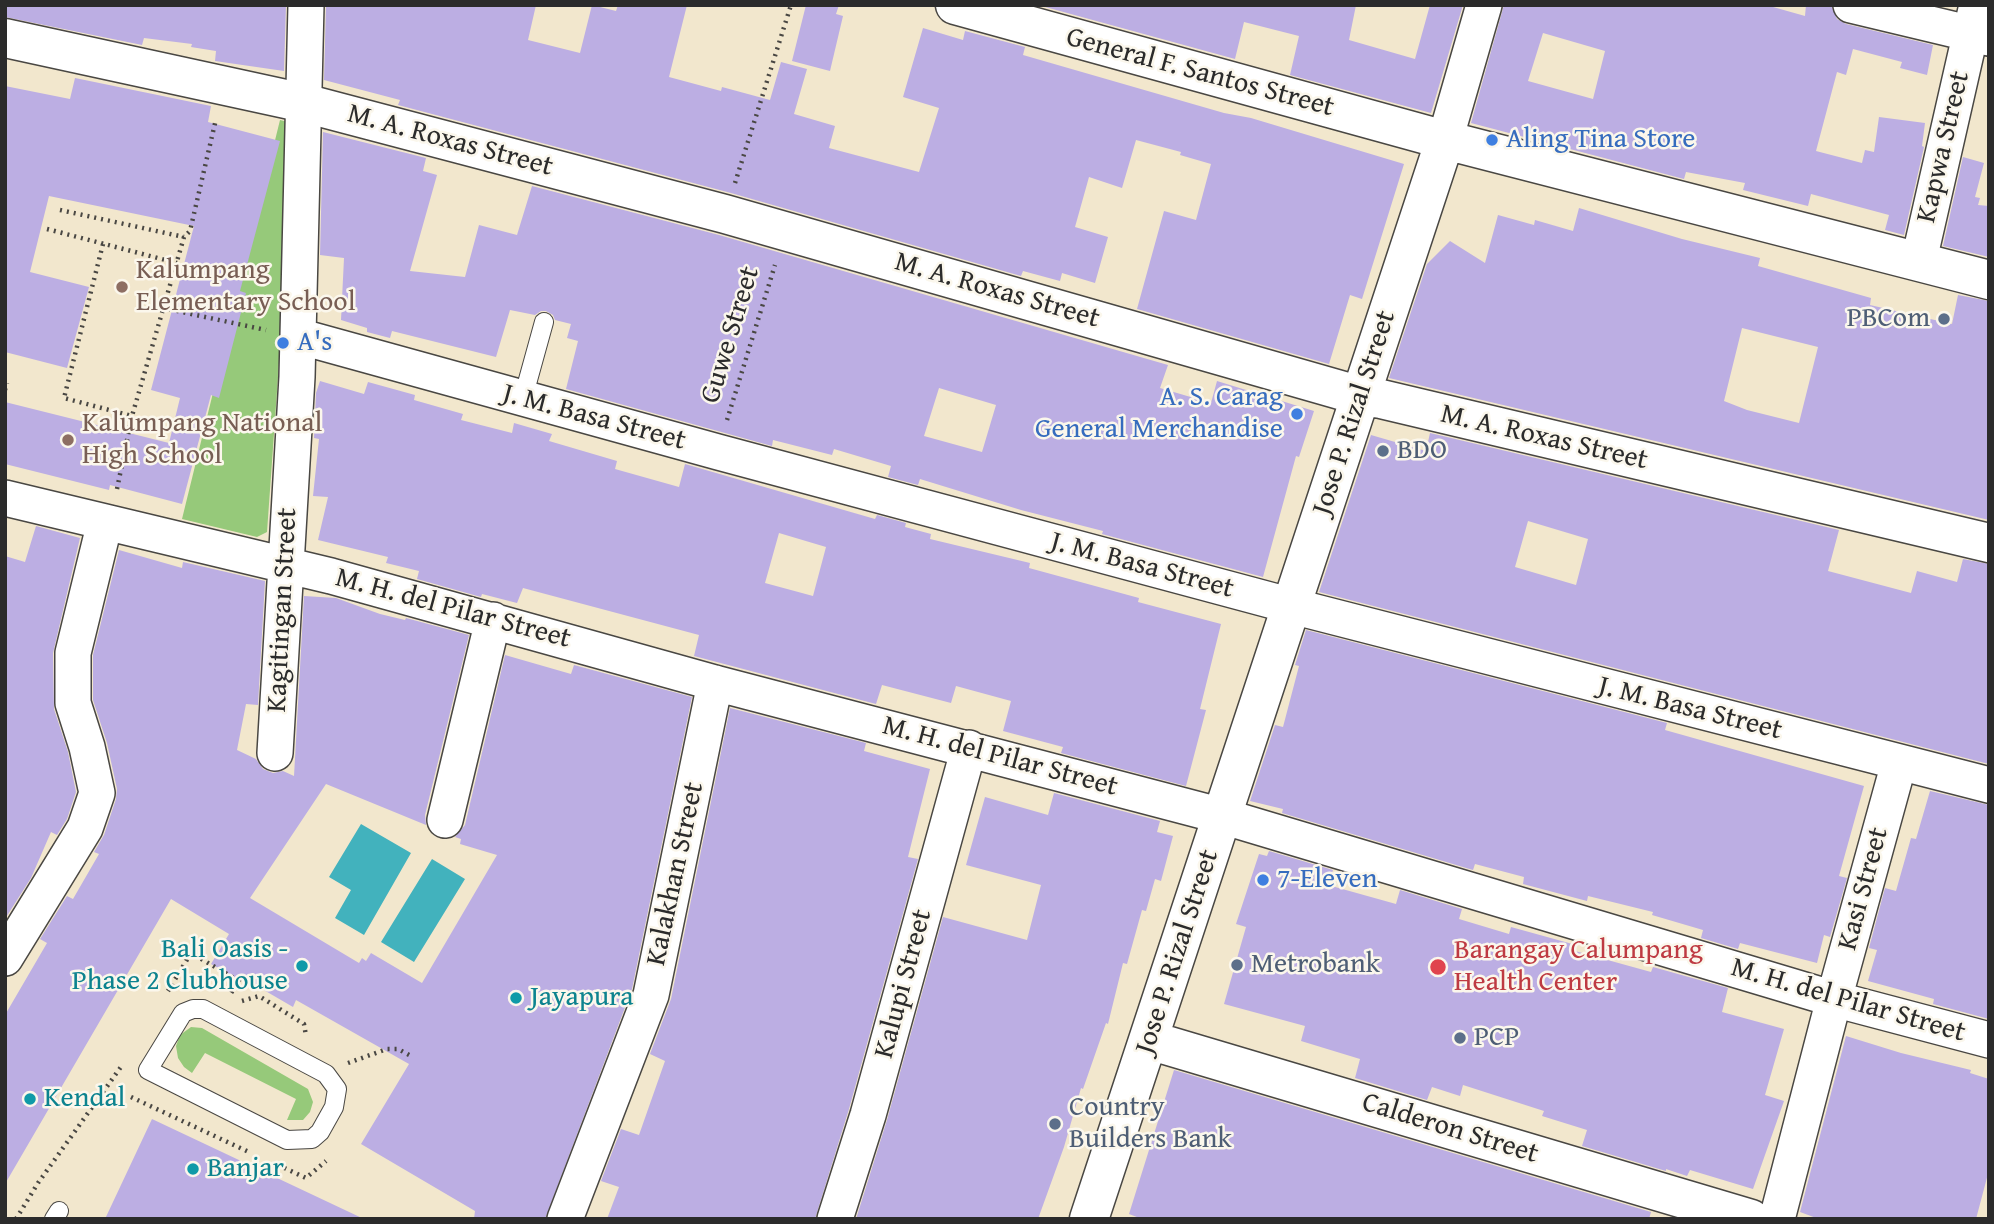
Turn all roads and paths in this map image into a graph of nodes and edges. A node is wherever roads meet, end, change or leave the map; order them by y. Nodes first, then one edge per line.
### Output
1 (306, 5) edge
2 (791, 5) edge
3 (955, 5) edge
4 (1484, 5) edge
5 (1851, 5) edge
6 (1979, 26) edge
7 (5, 38) edge
8 (304, 103) junction
9 (216, 118) dead end
10 (1445, 140) junction
11 (60, 211) dead end
12 (725, 214) junction
13 (47, 229) dead end
14 (785, 230) junction
15 (184, 237) junction
16 (103, 244) junction
17 (1919, 260) junction
18 (177, 263) junction
19 (1989, 279) edge
20 (163, 308) junction
21 (544, 322) dead end
22 (238, 325) dead end
23 (298, 335) junction
24 (7, 383) dead end
25 (5, 390) edge
26 (1361, 396) junction
27 (523, 398) junction
28 (132, 416) junction
29 (718, 452) junction
30 (117, 489) dead end
31 (5, 498) edge
32 (105, 522) junction
33 (1989, 543) edge
34 (285, 564) junction
35 (1292, 606) junction
36 (493, 620) junction
37 (715, 683) junction
38 (969, 748) junction
39 (275, 753) dead end
40 (1899, 762) junction
41 (1989, 785) edge
42 (1223, 816) junction
43 (445, 820) dead end
44 (5, 958) edge
45 (165, 997) dead end
46 (1834, 999) junction
47 (306, 1037) dead end
48 (1149, 1040) junction
49 (1989, 1040) edge
50 (413, 1057) dead end
51 (123, 1063) dead end
52 (340, 1064) dead end
53 (148, 1070) joint
54 (16, 1219) edge
55 (565, 1219) edge
56 (835, 1219) edge
57 (1089, 1219) edge
58 (1751, 1219) edge
59 (1777, 1219) edge

1 - 8 street, Kagitingan Street
2 - 12 path
3 - 10 street, General F. Santos Street
4 - 10 street
5 - 6 street
6 - 17 street, Kapwa Street
7 - 8 street, M. A. Roxas Street
8 - 12 street, M. A. Roxas Street
8 - 23 street, Kagitingan Street
9 - 15 path
10 - 17 street
10 - 26 street, Jose P. Rizal Street
11 - 15 path
12 - 14 street, M. A. Roxas Street
13 - 16 path
14 - 26 street, M. A. Roxas Street
14 - 29 path, Guwe Street
15 - 18 path
16 - 18 path
16 - 28 path
17 - 19 street
18 - 20 path
20 - 22 path
20 - 28 path
21 - 27 lane
23 - 27 street, J. M. Basa Street
23 - 34 street, Kagitingan Street
24 - 25 path
26 - 33 street, M. A. Roxas Street
26 - 35 street, Jose P. Rizal Street
27 - 29 street, J. M. Basa Street
28 - 30 path
29 - 35 street, J. M. Basa Street
31 - 32 street, M. H. del Pilar Street
32 - 34 street, M. H. del Pilar Street
32 - 44 street
34 - 36 street, M. H. del Pilar Street
34 - 39 street, Kagitingan Street
35 - 40 street, J. M. Basa Street
35 - 42 street, Jose P. Rizal Street
36 - 37 street, M. H. del Pilar Street
36 - 43 street
37 - 38 street, M. H. del Pilar Street
37 - 55 street, Kalakhan Street
38 - 42 street, M. H. del Pilar Street
38 - 56 street, Kalupi Street
40 - 41 street, J. M. Basa Street
40 - 46 street, Kasi Street
42 - 46 street, M. H. del Pilar Street
42 - 48 street, Jose P. Rizal Street
45 - 47 path
46 - 49 street, M. H. del Pilar Street
46 - 59 street, Kasi Street
48 - 57 street, Jose P. Rizal Street
48 - 58 street, Calderon Street
50 - 52 path
51 - 54 path
53 - 53 lane

